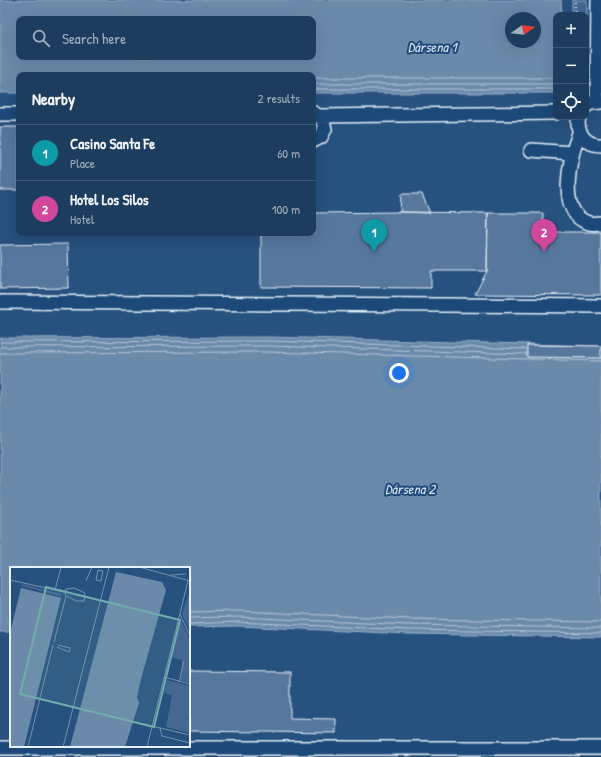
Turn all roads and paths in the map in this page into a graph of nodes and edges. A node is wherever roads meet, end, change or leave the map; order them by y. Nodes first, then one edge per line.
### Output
1 (575, 0) edge
2 (598, 0) edge
3 (575, 12) edge
4 (599, 52) edge
5 (595, 103) edge
6 (553, 113) edge
7 (0, 114) edge
8 (16, 114) edge
9 (317, 114) edge
10 (578, 120) edge
11 (579, 132) junction
12 (316, 140) edge
13 (601, 145) edge
14 (530, 150) dead end
15 (572, 153) junction
16 (601, 223) edge
17 (0, 302) edge
18 (601, 306) edge
19 (601, 748) edge
20 (3, 751) edge
21 (277, 752) edge

1 - 3 path
2 - 4 street
4 - 5 street
6 - 9 street
7 - 8 street
9 - 12 street
10 - 11 street
11 - 13 street
11 - 15 street
14 - 15 street
15 - 16 street
17 - 18 street
19 - 21 street
20 - 21 street

